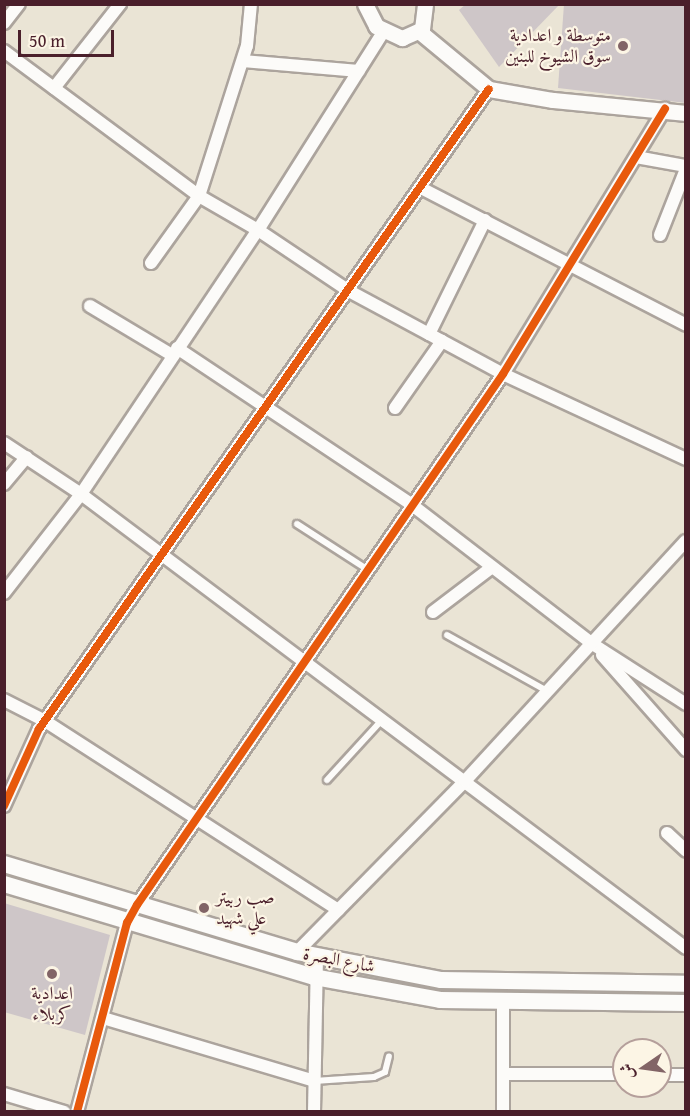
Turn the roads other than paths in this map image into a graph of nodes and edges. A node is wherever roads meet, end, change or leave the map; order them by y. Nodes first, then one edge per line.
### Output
1 (19, 4) edge
2 (120, 4) edge
3 (250, 4) edge
4 (365, 4) edge
5 (424, 4) edge
6 (4, 23) edge
7 (383, 32) junction
8 (420, 32) junction
9 (4, 51) edge
10 (243, 61) junction
11 (359, 71) junction
12 (54, 88) junction
13 (489, 89) junction
14 (664, 109) junction
15 (686, 113) edge
16 (636, 157) junction
17 (686, 167) edge
18 (422, 188) junction
19 (199, 196) junction
20 (485, 220) junction
21 (258, 230) junction
22 (660, 235) dead end
23 (151, 263) dead end
24 (573, 265) junction
25 (349, 291) junction
26 (90, 306) dead end
27 (686, 325) edge
28 (429, 334) junction
29 (442, 342) junction
30 (174, 351) junction
31 (503, 374) junction
32 (269, 406) junction
33 (395, 408) dead end
34 (4, 442) edge
35 (27, 457) junction
36 (686, 459) edge
37 (4, 484) edge
38 (81, 494) junction
39 (412, 505) junction
40 (297, 524) dead end
41 (686, 541) edge
42 (164, 556) junction
43 (492, 567) junction
44 (368, 570) junction
45 (4, 593) edge
46 (433, 612) dead end
47 (447, 636) dead end
48 (591, 643) junction
49 (304, 662) junction
50 (547, 691) junction
51 (4, 700) edge
52 (686, 704) edge
53 (382, 720) junction
54 (45, 721) junction
55 (686, 750) edge
56 (327, 780) dead end
57 (465, 781) junction
58 (4, 806) edge
59 (195, 821) junction
60 (667, 833) dead end
61 (686, 851) edge
62 (4, 864) edge
63 (4, 884) edge
64 (137, 905) junction
65 (338, 910) junction
66 (127, 922) junction
67 (686, 948) edge
68 (297, 952) junction
69 (317, 957) junction
70 (314, 977) junction
71 (686, 984) edge
72 (503, 1002) junction
73 (686, 1003) edge
74 (103, 1018) junction
75 (389, 1056) dead end
76 (503, 1074) junction
77 (612, 1074) edge
78 (314, 1081) junction
79 (4, 1094) edge
80 (22, 1105) edge
81 (64, 1112) edge
82 (77, 1112) edge
83 (314, 1112) edge
84 (503, 1112) edge

1 - 6 street
2 - 12 street
3 - 10 street
4 - 7 street
5 - 8 street
7 - 8 street
7 - 11 street
8 - 13 street
9 - 12 street
10 - 11 street
10 - 19 street
11 - 21 street
12 - 19 street
13 - 14 street
13 - 18 street
14 - 15 street
14 - 16 street
16 - 17 street
16 - 24 street
17 - 22 street
18 - 20 street
18 - 25 street
19 - 21 street
19 - 23 street
20 - 24 street
20 - 28 street
21 - 25 street
21 - 30 street
24 - 27 street
24 - 31 street
25 - 28 street
25 - 32 street
26 - 30 street
28 - 29 street
29 - 31 street
29 - 33 street
30 - 32 street
30 - 38 street
31 - 36 street
31 - 39 street
32 - 39 street
32 - 42 street
34 - 35 street
35 - 37 street
35 - 38 street
38 - 42 street
38 - 45 street
39 - 43 street
39 - 44 street
40 - 44 lane
41 - 48 street
42 - 49 street
42 - 54 street
43 - 46 street
43 - 48 street
44 - 49 street
47 - 50 lane
48 - 50 street
48 - 52 street
48 - 55 street
49 - 53 street
49 - 59 street
50 - 57 street
51 - 54 street
53 - 56 lane
53 - 57 street
54 - 58 street
54 - 59 street
57 - 65 street
57 - 67 street
59 - 64 street
59 - 65 street
60 - 61 street
62 - 64 main road, شارع البصرة
63 - 66 main road, شارع البصرة
64 - 66 street
64 - 68 main road, شارع البصرة
65 - 68 street
66 - 70 main road, شارع البصرة
66 - 74 street
68 - 69 main road, شارع البصرة
69 - 70 street
69 - 71 main road, شارع البصرة
70 - 72 main road, شارع البصرة
70 - 78 street
72 - 73 main road, شارع البصرة
72 - 76 street
74 - 78 street
74 - 82 street
75 - 78 lane
76 - 77 street
76 - 84 street
78 - 83 street
79 - 80 street
80 - 81 street

